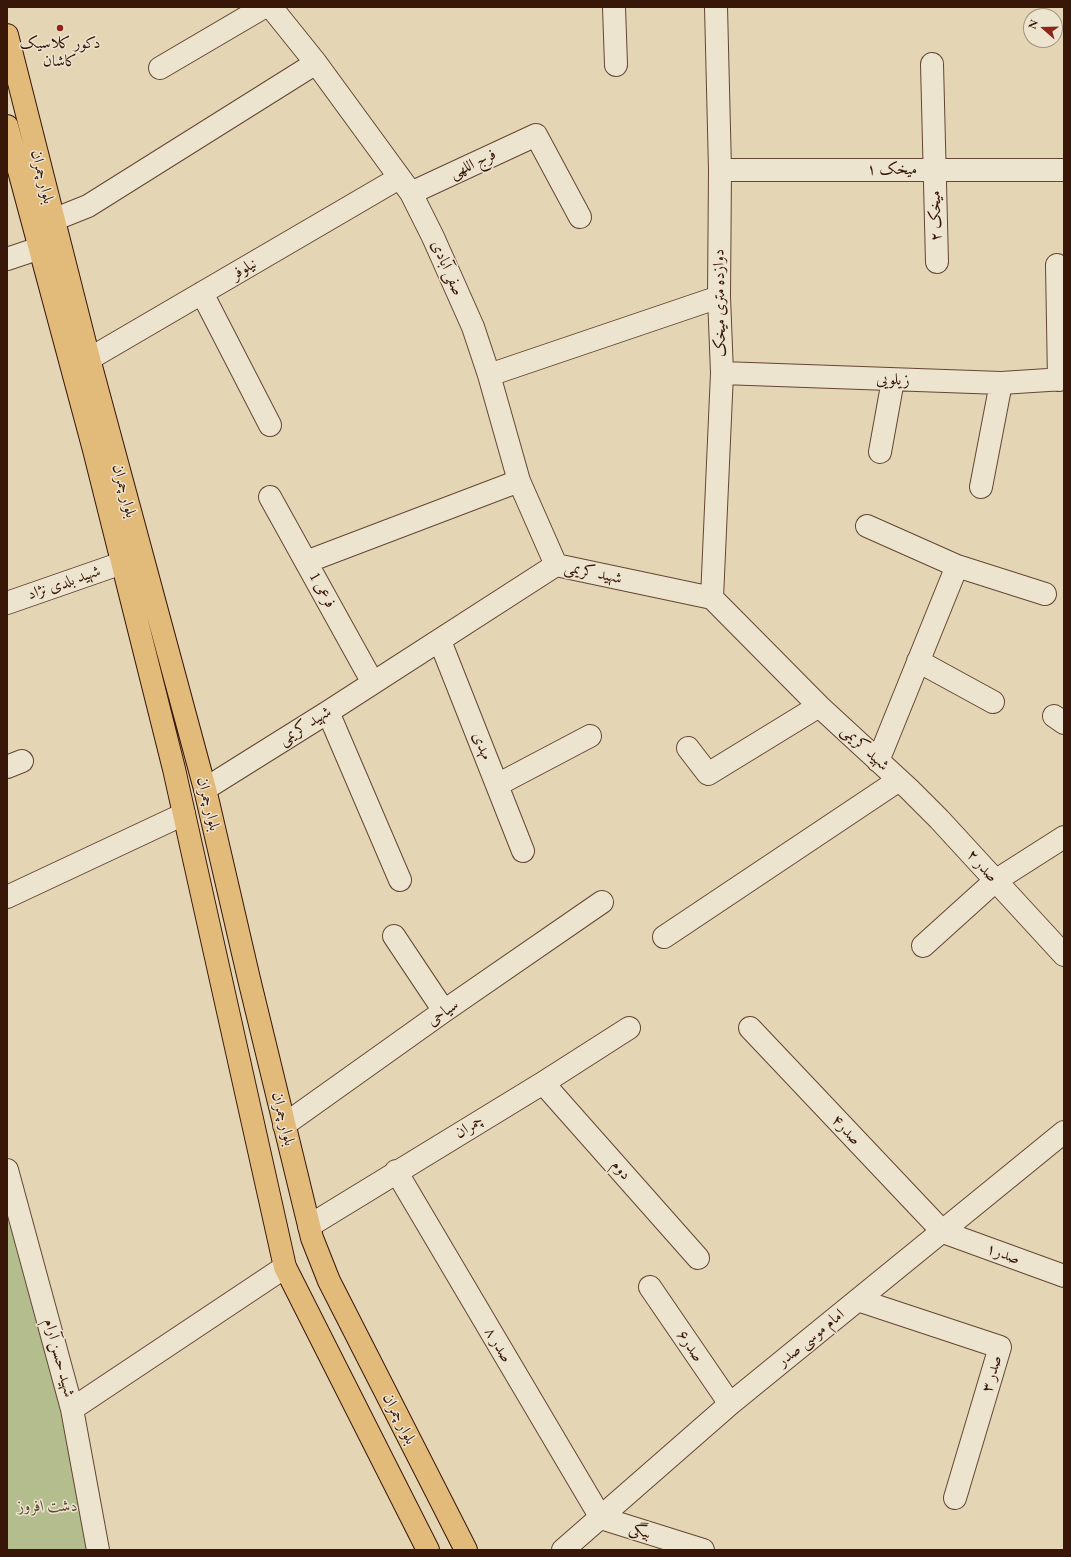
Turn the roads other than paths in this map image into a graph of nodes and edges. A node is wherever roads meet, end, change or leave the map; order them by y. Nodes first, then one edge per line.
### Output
1 (264, 7) edge
2 (271, 7) edge
3 (614, 7) edge
4 (716, 7) edge
5 (7, 35) edge
6 (316, 63) junction
7 (932, 64) dead end
8 (616, 65) dead end
9 (160, 68) dead end
10 (7, 126) edge
11 (720, 170) junction
12 (935, 170) junction
13 (1064, 170) edge
14 (405, 186) junction
15 (580, 217) dead end
16 (53, 220) junction
17 (40, 248) junction
18 (7, 259) edge
19 (937, 262) dead end
20 (1057, 265) dead end
21 (202, 293) junction
22 (719, 297) junction
23 (89, 360) junction
24 (722, 373) junction
25 (490, 375) junction
26 (893, 380) junction
27 (1062, 380) edge
28 (1001, 383) junction
29 (270, 425) dead end
30 (880, 452) dead end
31 (519, 481) junction
32 (981, 487) dead end
33 (270, 497) dead end
34 (867, 526) dead end
35 (306, 562) junction
36 (122, 563) junction
37 (556, 565) junction
38 (957, 566) junction
39 (1045, 594) dead end
40 (712, 598) junction
41 (7, 602) edge
42 (440, 641) junction
43 (918, 661) junction
44 (373, 683) junction
45 (993, 702) dead end
46 (820, 706) junction
47 (328, 712) junction
48 (590, 736) dead end
49 (688, 748) dead end
50 (878, 761) junction
51 (899, 780) junction
52 (497, 785) junction
53 (205, 789) junction
54 (184, 814) junction
55 (1064, 837) edge
56 (523, 851) dead end
57 (400, 880) dead end
58 (995, 880) junction
59 (7, 897) edge
60 (602, 902) dead end
61 (394, 936) dead end
62 (664, 937) dead end
63 (923, 946) dead end
64 (1064, 955) edge
65 (444, 1011) junction
66 (629, 1028) dead end
67 (750, 1028) dead end
68 (543, 1083) junction
69 (284, 1125) junction
70 (1064, 1132) edge
71 (7, 1170) edge
72 (396, 1171) junction
73 (309, 1226) junction
74 (943, 1232) junction
75 (698, 1258) dead end
76 (285, 1267) junction
77 (1064, 1276) edge
78 (650, 1288) dead end
79 (858, 1300) junction
80 (730, 1404) junction
81 (72, 1409) junction
82 (955, 1498) dead end
83 (601, 1518) junction
84 (97, 1550) edge
85 (428, 1550) edge
86 (466, 1550) edge
87 (563, 1550) edge
88 (703, 1550) edge

1 - 9 street
2 - 6 street, صفی آبادی
3 - 8 street
4 - 11 street, دوازده متری میخک
5 - 16 main road, بلوار چمران
6 - 14 street, صفی آبادی
6 - 16 street
7 - 12 street, میخک ۲
10 - 17 main road, بلوار چمران
11 - 12 street, میخک ۱
11 - 22 street, دوازده متری میخک
12 - 13 street, میخک ۱
12 - 19 street, میخک ۲
14 - 15 street, فرج اللهی
14 - 21 street, نیلوفر
14 - 25 street, صفی آبادی
16 - 23 main road, بلوار چمران
17 - 18 street
17 - 36 main road, بلوار چمران
20 - 27 street
21 - 23 street, نیلوفر
21 - 29 street
22 - 24 street, دوازده متری میخک
22 - 25 street
23 - 53 main road, بلوار چمران
24 - 26 street, زیلویی
24 - 40 street, دوازده متری میخک
25 - 31 street, صفی آبادی
26 - 28 street, زیلویی
26 - 30 street
27 - 28 street, زیلویی
28 - 32 street
31 - 35 street
31 - 37 street, صفی آبادی
33 - 35 street, فرعی 1
34 - 38 street
35 - 44 street, فرعی 1
36 - 41 street, شهید بلدی نژاد
36 - 54 main road, بلوار چمران
37 - 40 street, شهید کریمی
37 - 42 street, شهید کریمی
38 - 39 street
38 - 43 street
40 - 46 street, شهید کریمی
42 - 44 street, شهید کریمی
42 - 52 street, مهدی
43 - 45 street
43 - 50 street
44 - 47 street, شهید کریمی
46 - 49 street
46 - 50 street, شهید کریمی
47 - 53 street, شهید کریمی
47 - 57 street
48 - 52 street
50 - 51 street, شهید کریمی
51 - 58 street, صدر ۲
51 - 62 street
52 - 56 street, مهدی
53 - 69 main road, بلوار چمران
54 - 59 street
54 - 76 main road, بلوار چمران
55 - 58 street
58 - 63 street
58 - 64 street, صدر ۲
60 - 65 street, سیاحی
61 - 65 street
65 - 69 street, سیاحی
66 - 68 street, چمران
67 - 74 street, صدر۴
68 - 72 street, چمران
68 - 75 street, دوم
69 - 73 main road, بلوار چمران
70 - 74 street, امام موسی صدر
71 - 81 street, شهید حسن آرام
72 - 73 street, چمران
72 - 83 street, صدر ۸
73 - 86 main road, بلوار چمران
74 - 77 street, صدر۱
74 - 79 street, امام موسی صدر
76 - 81 street
76 - 85 main road, بلوار چمران
78 - 80 street, صدر۶
79 - 80 street, امام موسی صدر
79 - 82 street, صدر ۳
80 - 83 street, امام موسی صدر
81 - 84 street, شهید حسن آرام
83 - 87 street, امام موسی صدر
83 - 88 street, بیگی

